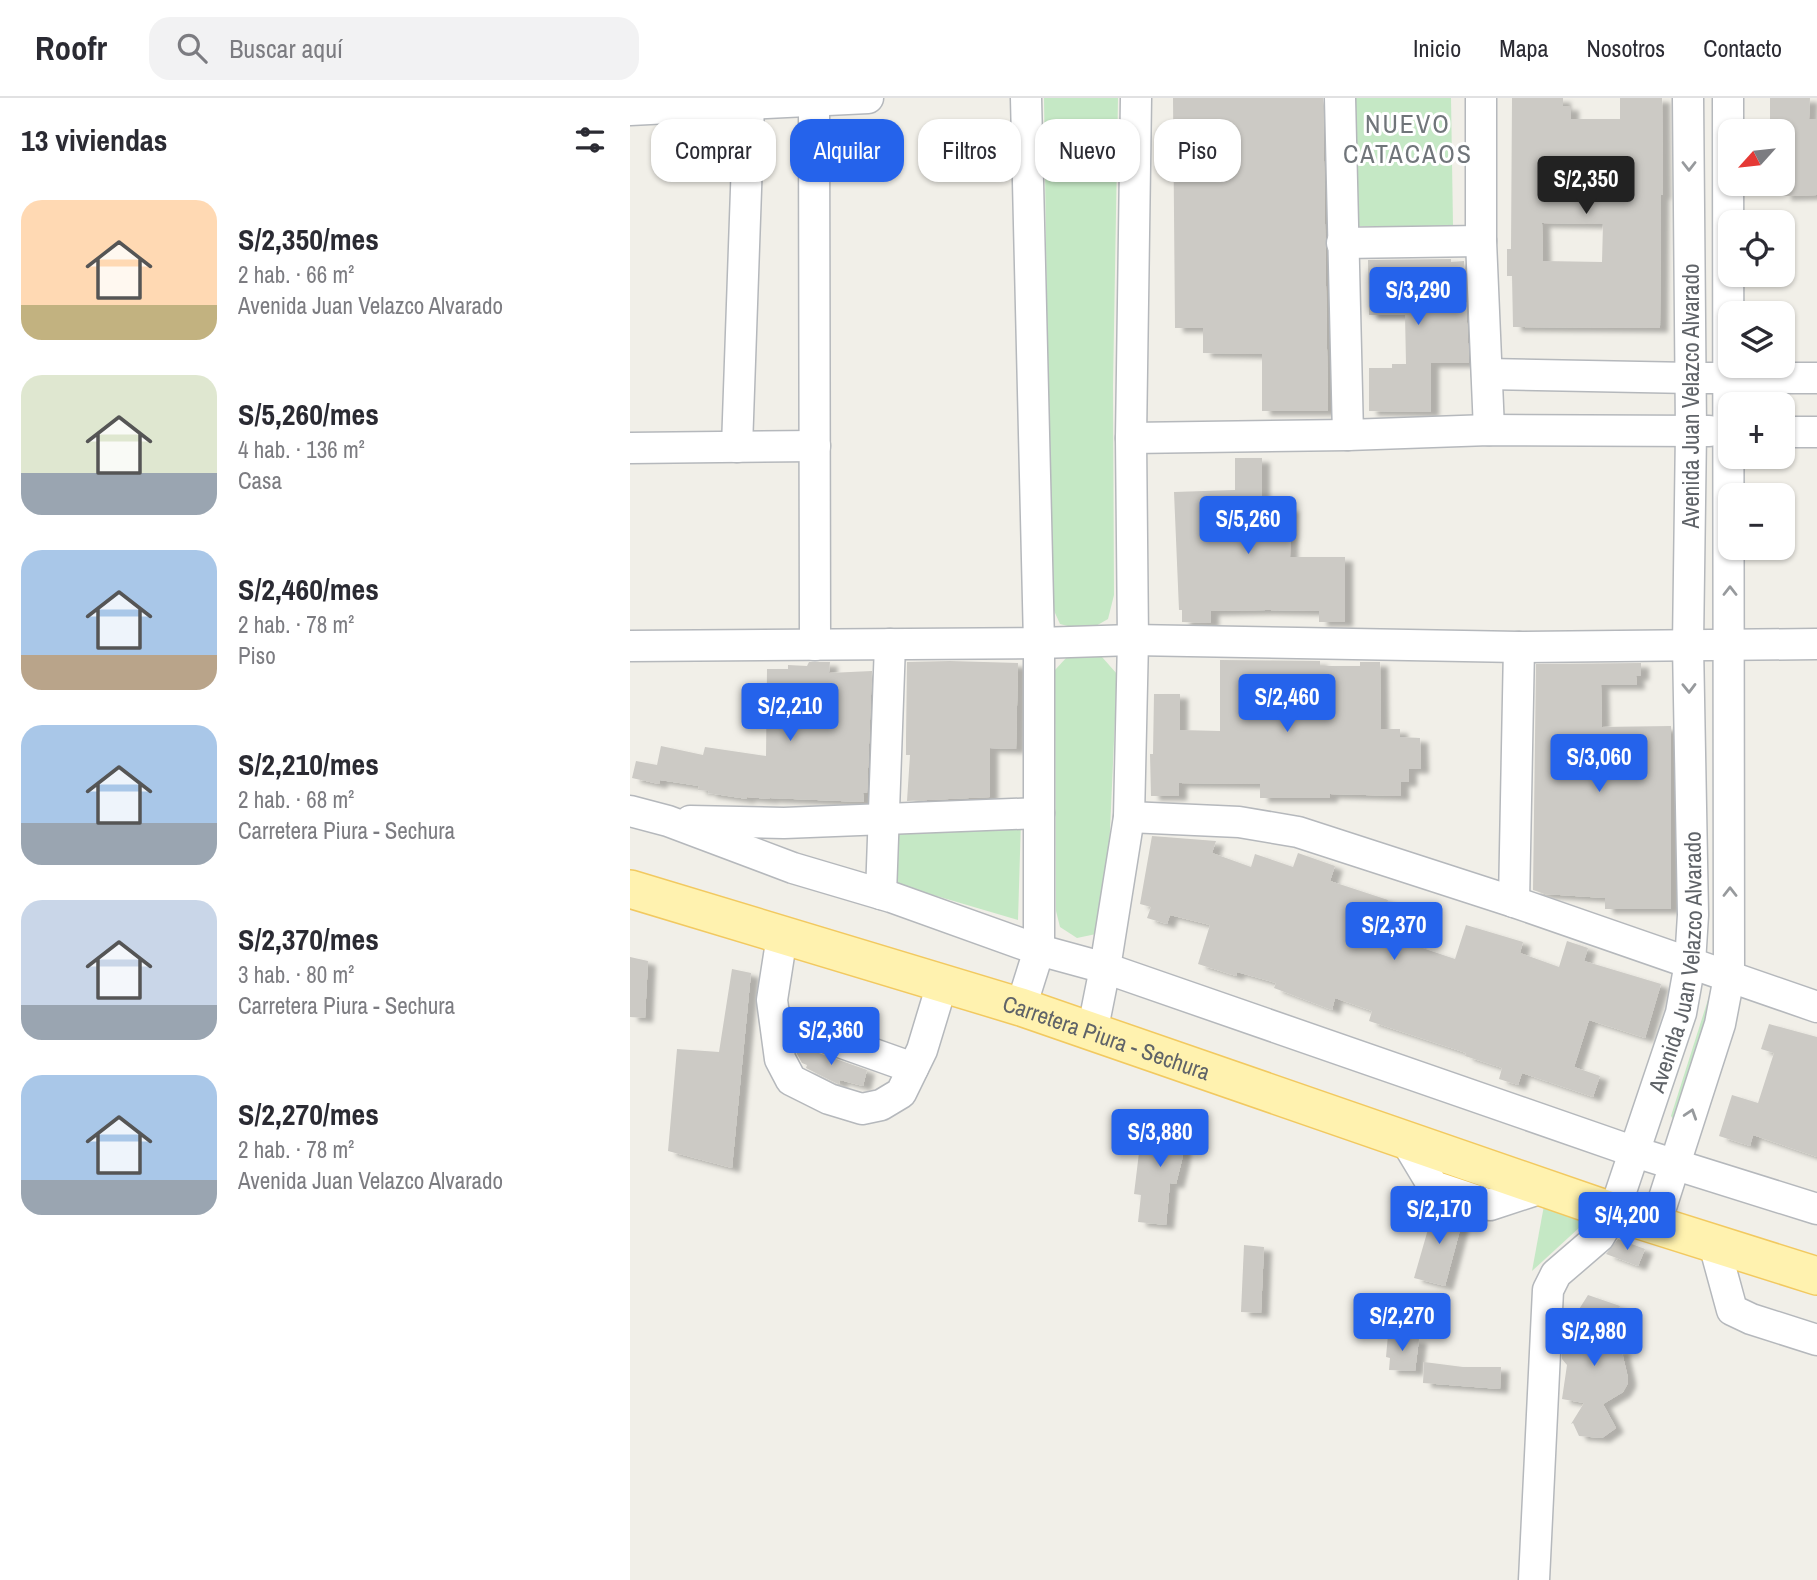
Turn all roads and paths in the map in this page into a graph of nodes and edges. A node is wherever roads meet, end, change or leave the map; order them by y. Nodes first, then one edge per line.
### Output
1 (868, 98) edge
2 (1026, 98) edge
3 (1136, 98) edge
4 (1340, 98) edge
5 (1481, 98) edge
6 (1688, 98) edge
7 (1728, 98) edge
8 (814, 99) edge
9 (749, 104) junction
10 (630, 110) edge
11 (1481, 240) junction
12 (1342, 243) junction
13 (1729, 301) edge
14 (1487, 374) junction
15 (1730, 378) joint
16 (1795, 378) edge
17 (1817, 378) edge
18 (1691, 379) junction
19 (1730, 392) edge
20 (1489, 430) junction
21 (1691, 430) junction
22 (1718, 431) edge
23 (1795, 432) edge
24 (1817, 432) edge
25 (1348, 435) junction
26 (1131, 438) junction
27 (815, 446) junction
28 (737, 447) junction
29 (630, 448) edge
30 (1730, 469) edge
31 (1133, 640) junction
32 (1039, 643) junction
33 (890, 644) junction
34 (1817, 644) edge
35 (815, 645) junction
36 (1688, 645) junction
37 (1730, 645) junction
38 (630, 646) edge
39 (1519, 646) junction
40 (630, 811) edge
41 (1039, 813) junction
42 (1129, 817) junction
43 (885, 818) junction
44 (668, 821) junction
45 (630, 889) edge
46 (881, 894) junction
47 (1514, 902) junction
48 (782, 936) junction
49 (1039, 950) junction
50 (1690, 963) junction
51 (1105, 968) junction
52 (1729, 977) junction
53 (942, 984) junction
54 (1021, 1007) junction
55 (1817, 1007) edge
56 (775, 1019) junction
57 (1092, 1033) junction
58 (913, 1068) junction
59 (1635, 1152) junction
60 (1674, 1164) junction
61 (1817, 1209) edge
62 (1614, 1212) junction
63 (1655, 1226) junction
64 (1714, 1244) junction
65 (1817, 1276) edge
66 (1817, 1340) edge
67 (1534, 1580) edge

1 - 8 street
2 - 32 street
3 - 26 street
4 - 12 street
5 - 11 street
6 -> 18 street, Avenida Juan Velazco Alvarado
7 - 13 street, Avenida Juan Velazco Alvarado
8 - 9 street
8 - 27 street
9 - 10 street
9 - 28 street
11 - 12 street
11 - 14 street
12 - 25 street
14 - 18 street
14 - 20 street
15 - 18 street
15 - 19 street, Avenida Juan Velazco Alvarado
16 - 17 street
18 - 21 street, Avenida Juan Velazco Alvarado
20 - 21 street
20 - 25 street
21 - 22 street
21 - 36 street, Avenida Juan Velazco Alvarado
23 - 24 street
25 - 26 street
26 - 31 street
27 - 28 street
27 - 35 street
28 - 29 street
37 -> 30 street, Avenida Juan Velazco Alvarado
31 - 32 street
31 - 39 street
31 - 42 street
32 - 33 street
32 - 41 street
33 - 35 street
33 - 43 street
34 - 37 street
35 - 38 street
36 - 37 street
36 - 39 street
36 -> 50 street, Avenida Juan Velazco Alvarado
52 -> 37 street, Avenida Juan Velazco Alvarado
39 - 47 street
40 - 44 street
41 - 43 street
41 - 49 street
42 - 47 street
42 - 51 street
43 - 44 street
43 - 46 street
44 - 46 street
45 - 48 main road, Carretera Piura - Sechura
46 - 49 street
47 - 50 street
48 - 53 main road, Carretera Piura - Sechura
48 - 56 street
49 - 51 street
49 - 54 street
50 - 52 street
50 - 59 street, Avenida Juan Velazco Alvarado
51 - 57 street
51 - 59 street
52 - 55 street
60 -> 52 street, Avenida Juan Velazco Alvarado
53 - 54 main road, Carretera Piura - Sechura
53 - 58 street
54 - 57 main road, Carretera Piura - Sechura
56 - 58 street
56 - 58 street
57 - 62 main road, Carretera Piura - Sechura
59 - 60 street
59 - 62 street, Avenida Juan Velazco Alvarado
60 - 61 street
60 - 63 street, Avenida Juan Velazco Alvarado
62 - 63 main road, Carretera Piura - Sechura
62 - 67 street, Avenida Juan Velazco Alvarado
63 - 64 main road, Carretera Piura - Sechura
64 - 65 main road, Carretera Piura - Sechura
64 - 66 street

